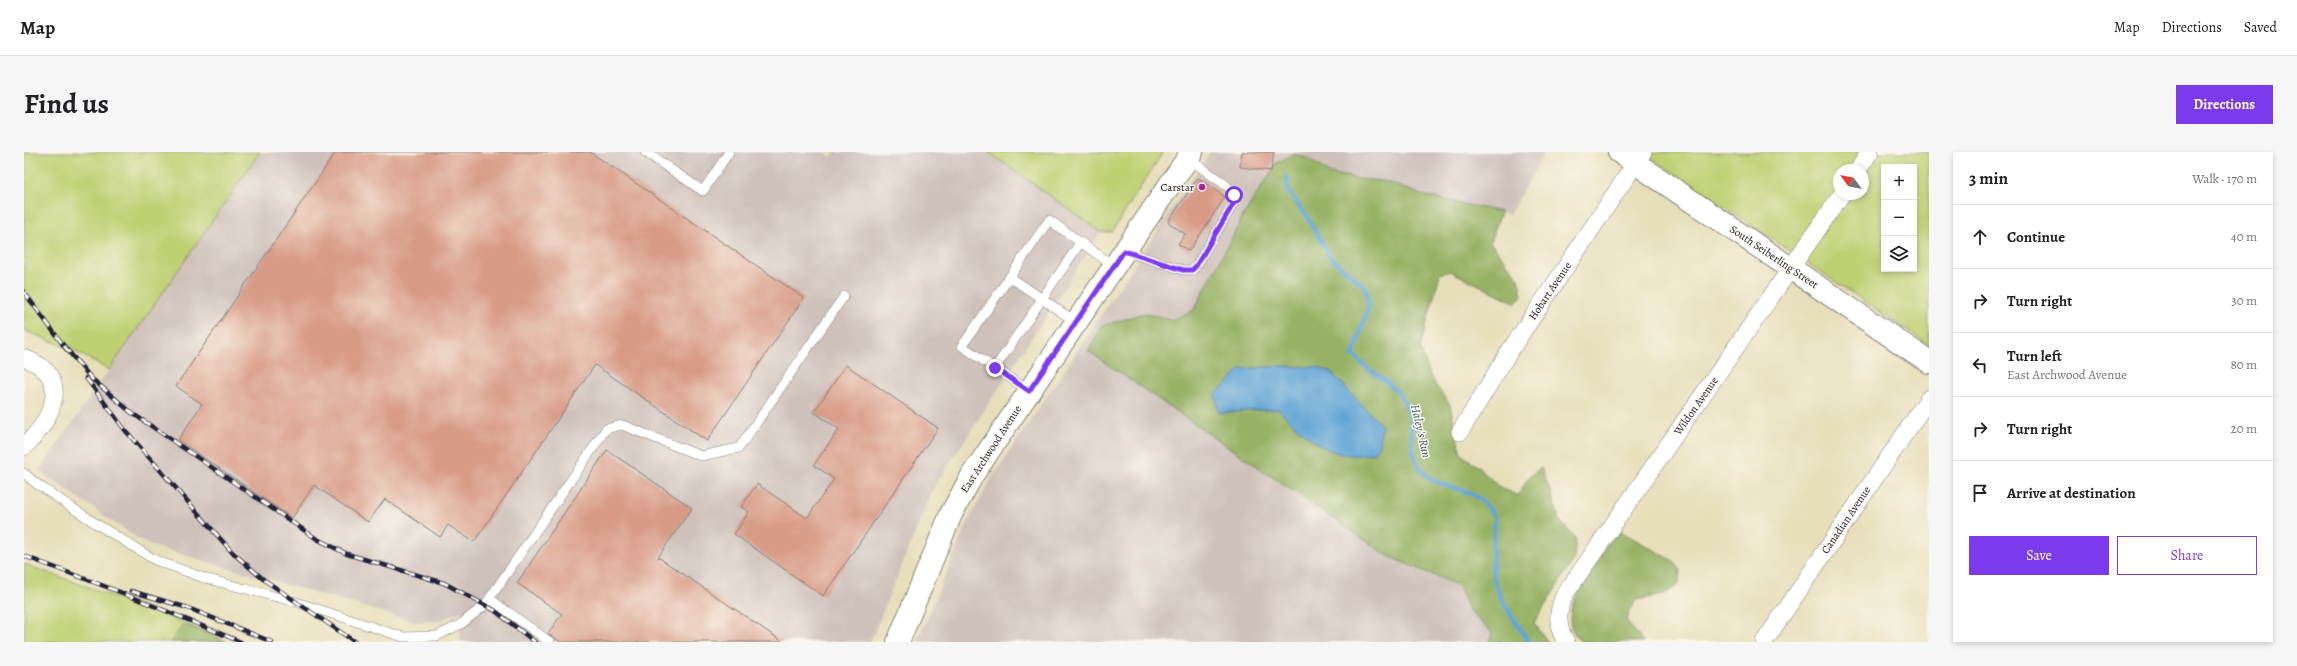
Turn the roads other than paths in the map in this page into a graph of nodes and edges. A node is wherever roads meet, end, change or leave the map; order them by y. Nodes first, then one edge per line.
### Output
1 (645, 152) edge
2 (729, 152) edge
3 (1870, 152) edge
4 (1190, 155) edge
5 (1632, 156) edge
6 (1862, 164) edge
7 (1838, 200) edge
8 (1080, 242) junction
9 (1119, 259) junction
10 (1791, 269) junction
11 (1010, 277) junction
12 (844, 296) dead end
13 (1042, 299) junction
14 (1076, 322) junction
15 (24, 358) edge
16 (1929, 362) edge
17 (995, 368) junction
18 (1029, 391) junction
19 (1929, 398) edge
20 (1460, 432) dead end
21 (24, 447) edge
22 (24, 473) edge
23 (490, 599) junction
24 (550, 642) edge
25 (898, 642) edge
26 (1566, 642) edge
27 (1764, 642) edge

1 - 2 lane
3 - 6 street
4 - 9 main road, East Archwood Avenue
4 - 9 lane
5 - 10 main road, South Seiberling Street
5 - 20 street, Hobart Avenue
7 - 10 street, Wildon Avenue
8 - 9 lane
8 - 11 lane
8 - 13 lane
9 - 14 main road, East Archwood Avenue
10 - 16 main road, South Seiberling Street
10 - 26 street, Wildon Avenue
11 - 13 lane
11 - 17 lane
12 - 23 lane
13 - 14 lane
13 - 17 lane
14 - 18 main road, East Archwood Avenue
15 - 21 street
17 - 18 lane
18 - 25 main road, East Archwood Avenue
19 - 27 street, Canadian Avenue
22 - 23 lane
23 - 24 lane

